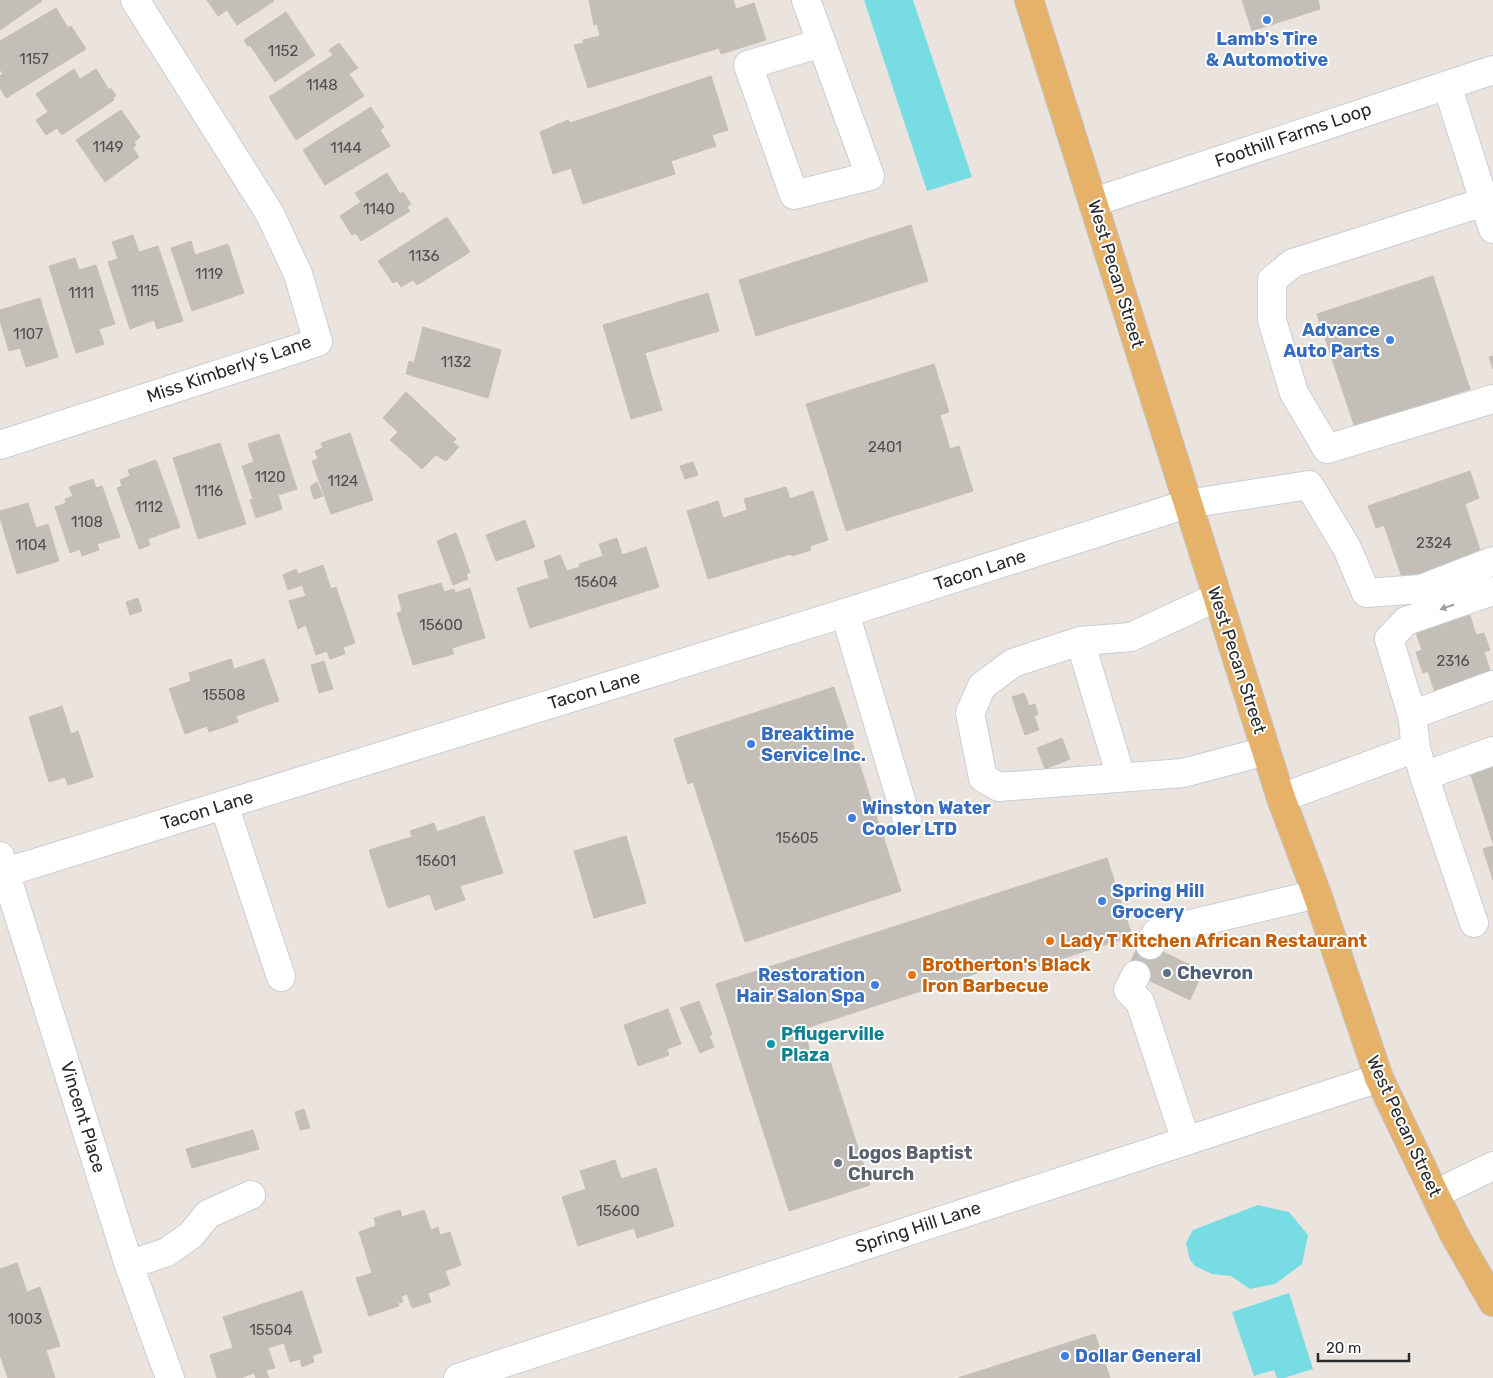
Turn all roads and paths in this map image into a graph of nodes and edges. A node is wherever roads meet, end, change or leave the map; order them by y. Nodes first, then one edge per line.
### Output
1 (135, 0) edge
2 (806, 0) edge
3 (1029, 0) edge
4 (822, 43) junction
5 (1493, 70) edge
6 (1448, 85) junction
7 (1094, 202) junction
8 (1484, 202) junction
9 (1493, 229) edge
10 (1493, 399) edge
11 (0, 444) edge
12 (1187, 504) junction
13 (1493, 561) edge
14 (1493, 591) edge
15 (1217, 597) junction
16 (845, 613) junction
17 (1080, 641) junction
18 (1493, 685) edge
19 (1412, 715) junction
20 (1416, 748) junction
21 (1266, 751) junction
22 (1493, 751) edge
23 (1424, 776) junction
24 (1121, 777) junction
25 (1281, 798) junction
26 (224, 805) junction
27 (907, 820) dead end
28 (2, 868) edge
29 (1317, 894) junction
30 (1474, 923) dead end
31 (1150, 945) dead end
32 (1136, 975) dead end
33 (281, 977) dead end
34 (1378, 1078) junction
35 (1186, 1140) junction
36 (1493, 1166) edge
37 (1435, 1194) junction
38 (251, 1195) dead end
39 (129, 1265) junction
40 (1493, 1302) edge
41 (170, 1378) edge
42 (458, 1378) edge

1 - 11 street, Miss Kimberly's Lane
2 - 4 street
3 - 7 main road, West Pecan Street
4 - 4 street
5 - 6 street, Foothill Farms Loop
6 - 7 street, Foothill Farms Loop
6 - 8 street
7 - 12 main road, West Pecan Street
8 - 9 street
8 - 10 street
12 - 13 street, Tacon Lane
12 - 15 main road, West Pecan Street
12 - 16 street, Tacon Lane
14 -> 19 street
15 - 17 street
15 - 21 main road, West Pecan Street
16 - 26 street, Tacon Lane
16 - 27 street
17 - 24 street
17 - 24 street
18 - 19 street
19 - 20 street
20 - 23 street
20 - 25 street
21 - 24 street
21 - 25 main road, West Pecan Street
22 - 23 street
23 - 30 street
25 - 29 main road, West Pecan Street
26 - 28 street, Tacon Lane
26 - 33 street
28 - 39 street, Vincent Place
29 - 31 street
29 - 34 main road, West Pecan Street
32 - 35 street
34 - 35 street, Spring Hill Lane
34 - 37 main road, West Pecan Street
35 - 42 street, Spring Hill Lane
36 - 37 street
37 - 40 main road, West Pecan Street
38 - 39 street
39 - 41 street, Vincent Place

